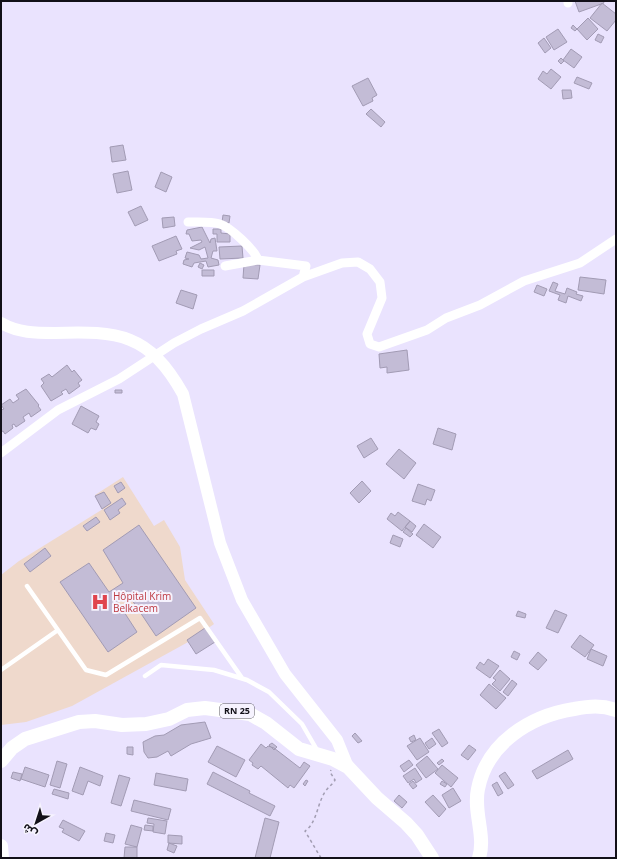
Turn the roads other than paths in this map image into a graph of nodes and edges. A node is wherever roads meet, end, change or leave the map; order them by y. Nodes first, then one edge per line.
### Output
1 (188, 222) dead end
2 (616, 239) edge
3 (258, 260) junction
4 (225, 266) dead end
5 (302, 277) junction
6 (1, 324) edge
7 (154, 356) junction
8 (1, 453) edge
9 (27, 586) dead end
10 (58, 630) junction
11 (1, 670) edge
12 (145, 676) dead end
13 (242, 678) junction
14 (616, 710) edge
15 (319, 755) junction
16 (1, 761) edge
17 (342, 764) junction
18 (1, 846) edge
19 (2, 858) edge
20 (432, 858) edge
21 (479, 858) edge

1 - 3 street
2 - 5 street
3 - 4 street
3 - 5 street
5 - 7 street
6 - 7 street
7 - 8 street
7 - 17 street
9 - 10 lane
10 - 11 lane
10 - 13 lane
12 - 13 lane
13 - 15 lane
14 - 21 main road
15 - 16 main road, RN 25
15 - 17 main road, RN 25
17 - 20 main road, RN 25
18 - 19 main road

